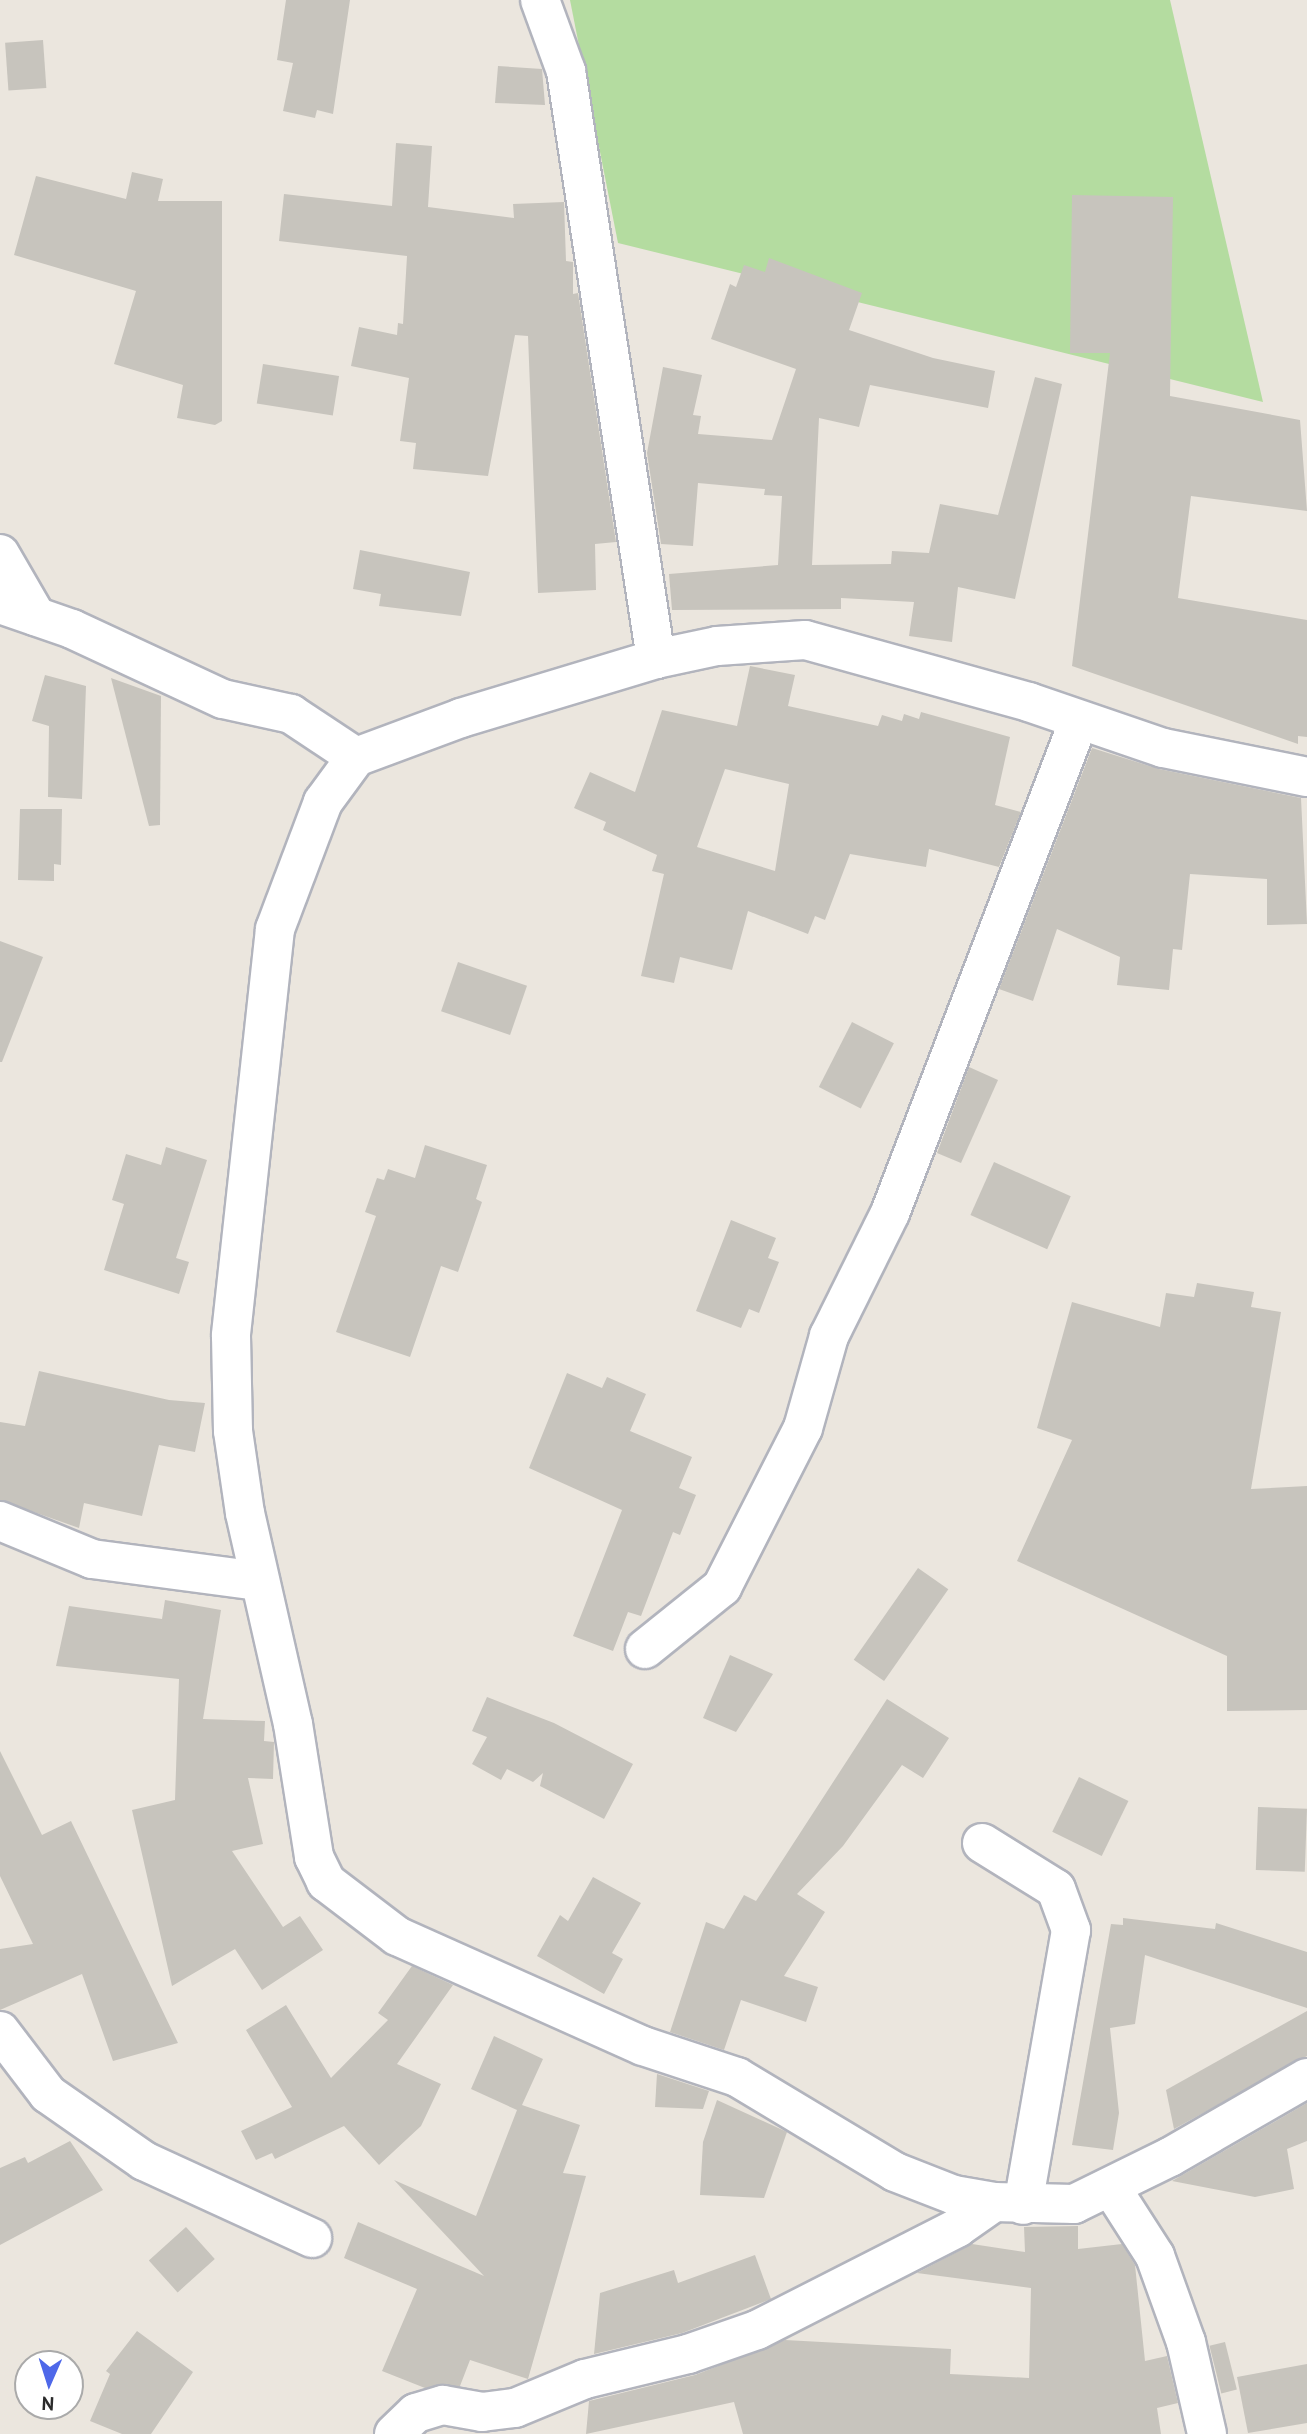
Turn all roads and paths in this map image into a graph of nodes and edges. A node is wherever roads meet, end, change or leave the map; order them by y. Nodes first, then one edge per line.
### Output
1 (540, 0) edge
2 (0, 554) edge
3 (0, 604) edge
4 (36, 615) junction
5 (656, 659) junction
6 (1078, 723) junction
7 (356, 757) junction
8 (1307, 777) edge
9 (0, 1521) edge
10 (260, 1581) junction
11 (645, 1649) dead end
12 (982, 1843) dead end
13 (0, 2031) edge
14 (1307, 2078) edge
15 (1112, 2189) junction
16 (1008, 2204) junction
17 (312, 2238) dead end
18 (394, 2434) edge
19 (1207, 2434) edge

1 - 5 street
2 - 4 street
3 - 4 street
4 - 7 street
5 - 6 street
5 - 7 street
6 - 8 street
6 - 11 street
7 - 10 street
9 - 10 street
10 - 16 street
12 - 16 street
13 - 17 street
14 - 15 street
15 - 16 street
15 - 19 street
16 - 18 street

